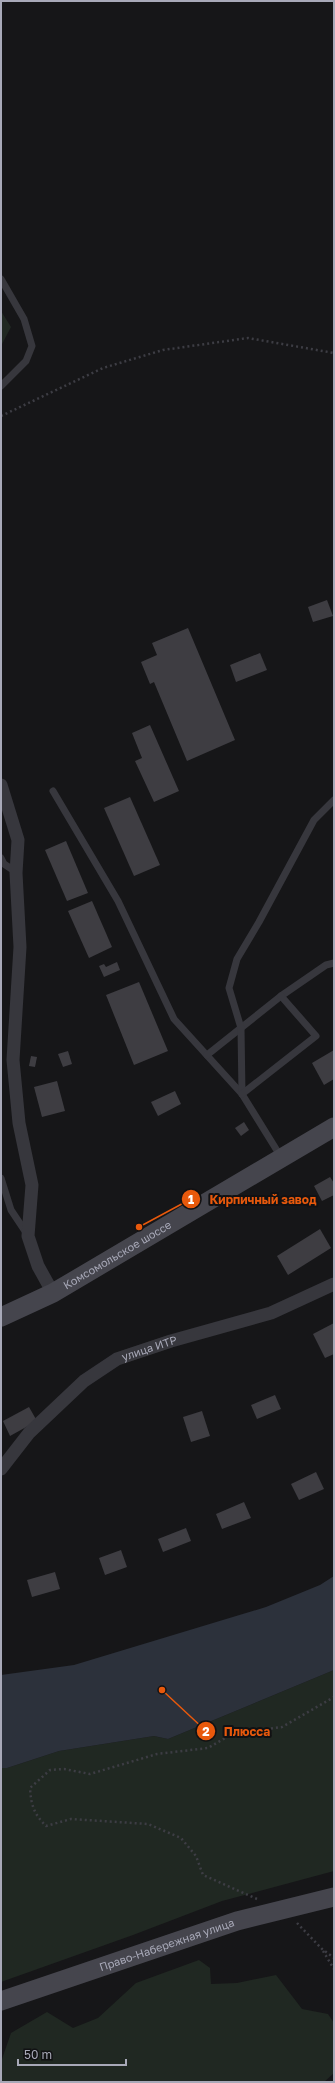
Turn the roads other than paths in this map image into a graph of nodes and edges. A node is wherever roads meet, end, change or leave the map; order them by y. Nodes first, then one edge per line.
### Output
1 (1, 279) edge
2 (1, 386) edge
3 (1, 785) edge
4 (53, 791) dead end
5 (334, 800) edge
6 (1, 858) edge
7 (16, 873) junction
8 (334, 963) edge
9 (281, 996) junction
10 (241, 1028) junction
11 (207, 1055) junction
12 (242, 1094) junction
13 (334, 1127) edge
14 (282, 1158) junction
15 (1, 1178) edge
16 (28, 1236) junction
17 (334, 1284) edge
18 (53, 1293) junction
19 (1, 1317) edge
20 (1, 1469) edge
21 (334, 1897) edge
22 (1, 2001) edge

1 - 2 lane
3 - 7 street
4 - 11 lane
5 - 10 lane
6 - 7 lane
7 - 16 street
8 - 9 lane
9 - 10 lane
9 - 12 lane
10 - 11 lane
10 - 12 lane
11 - 12 lane
12 - 14 lane
13 - 14 main road, Комсомольское шоссе
14 - 18 main road, Комсомольское шоссе
15 - 16 lane
16 - 18 street
17 - 20 street, улица ИТР
18 - 19 main road, Комсомольское шоссе
21 - 22 main road, Право-Набережная улица

